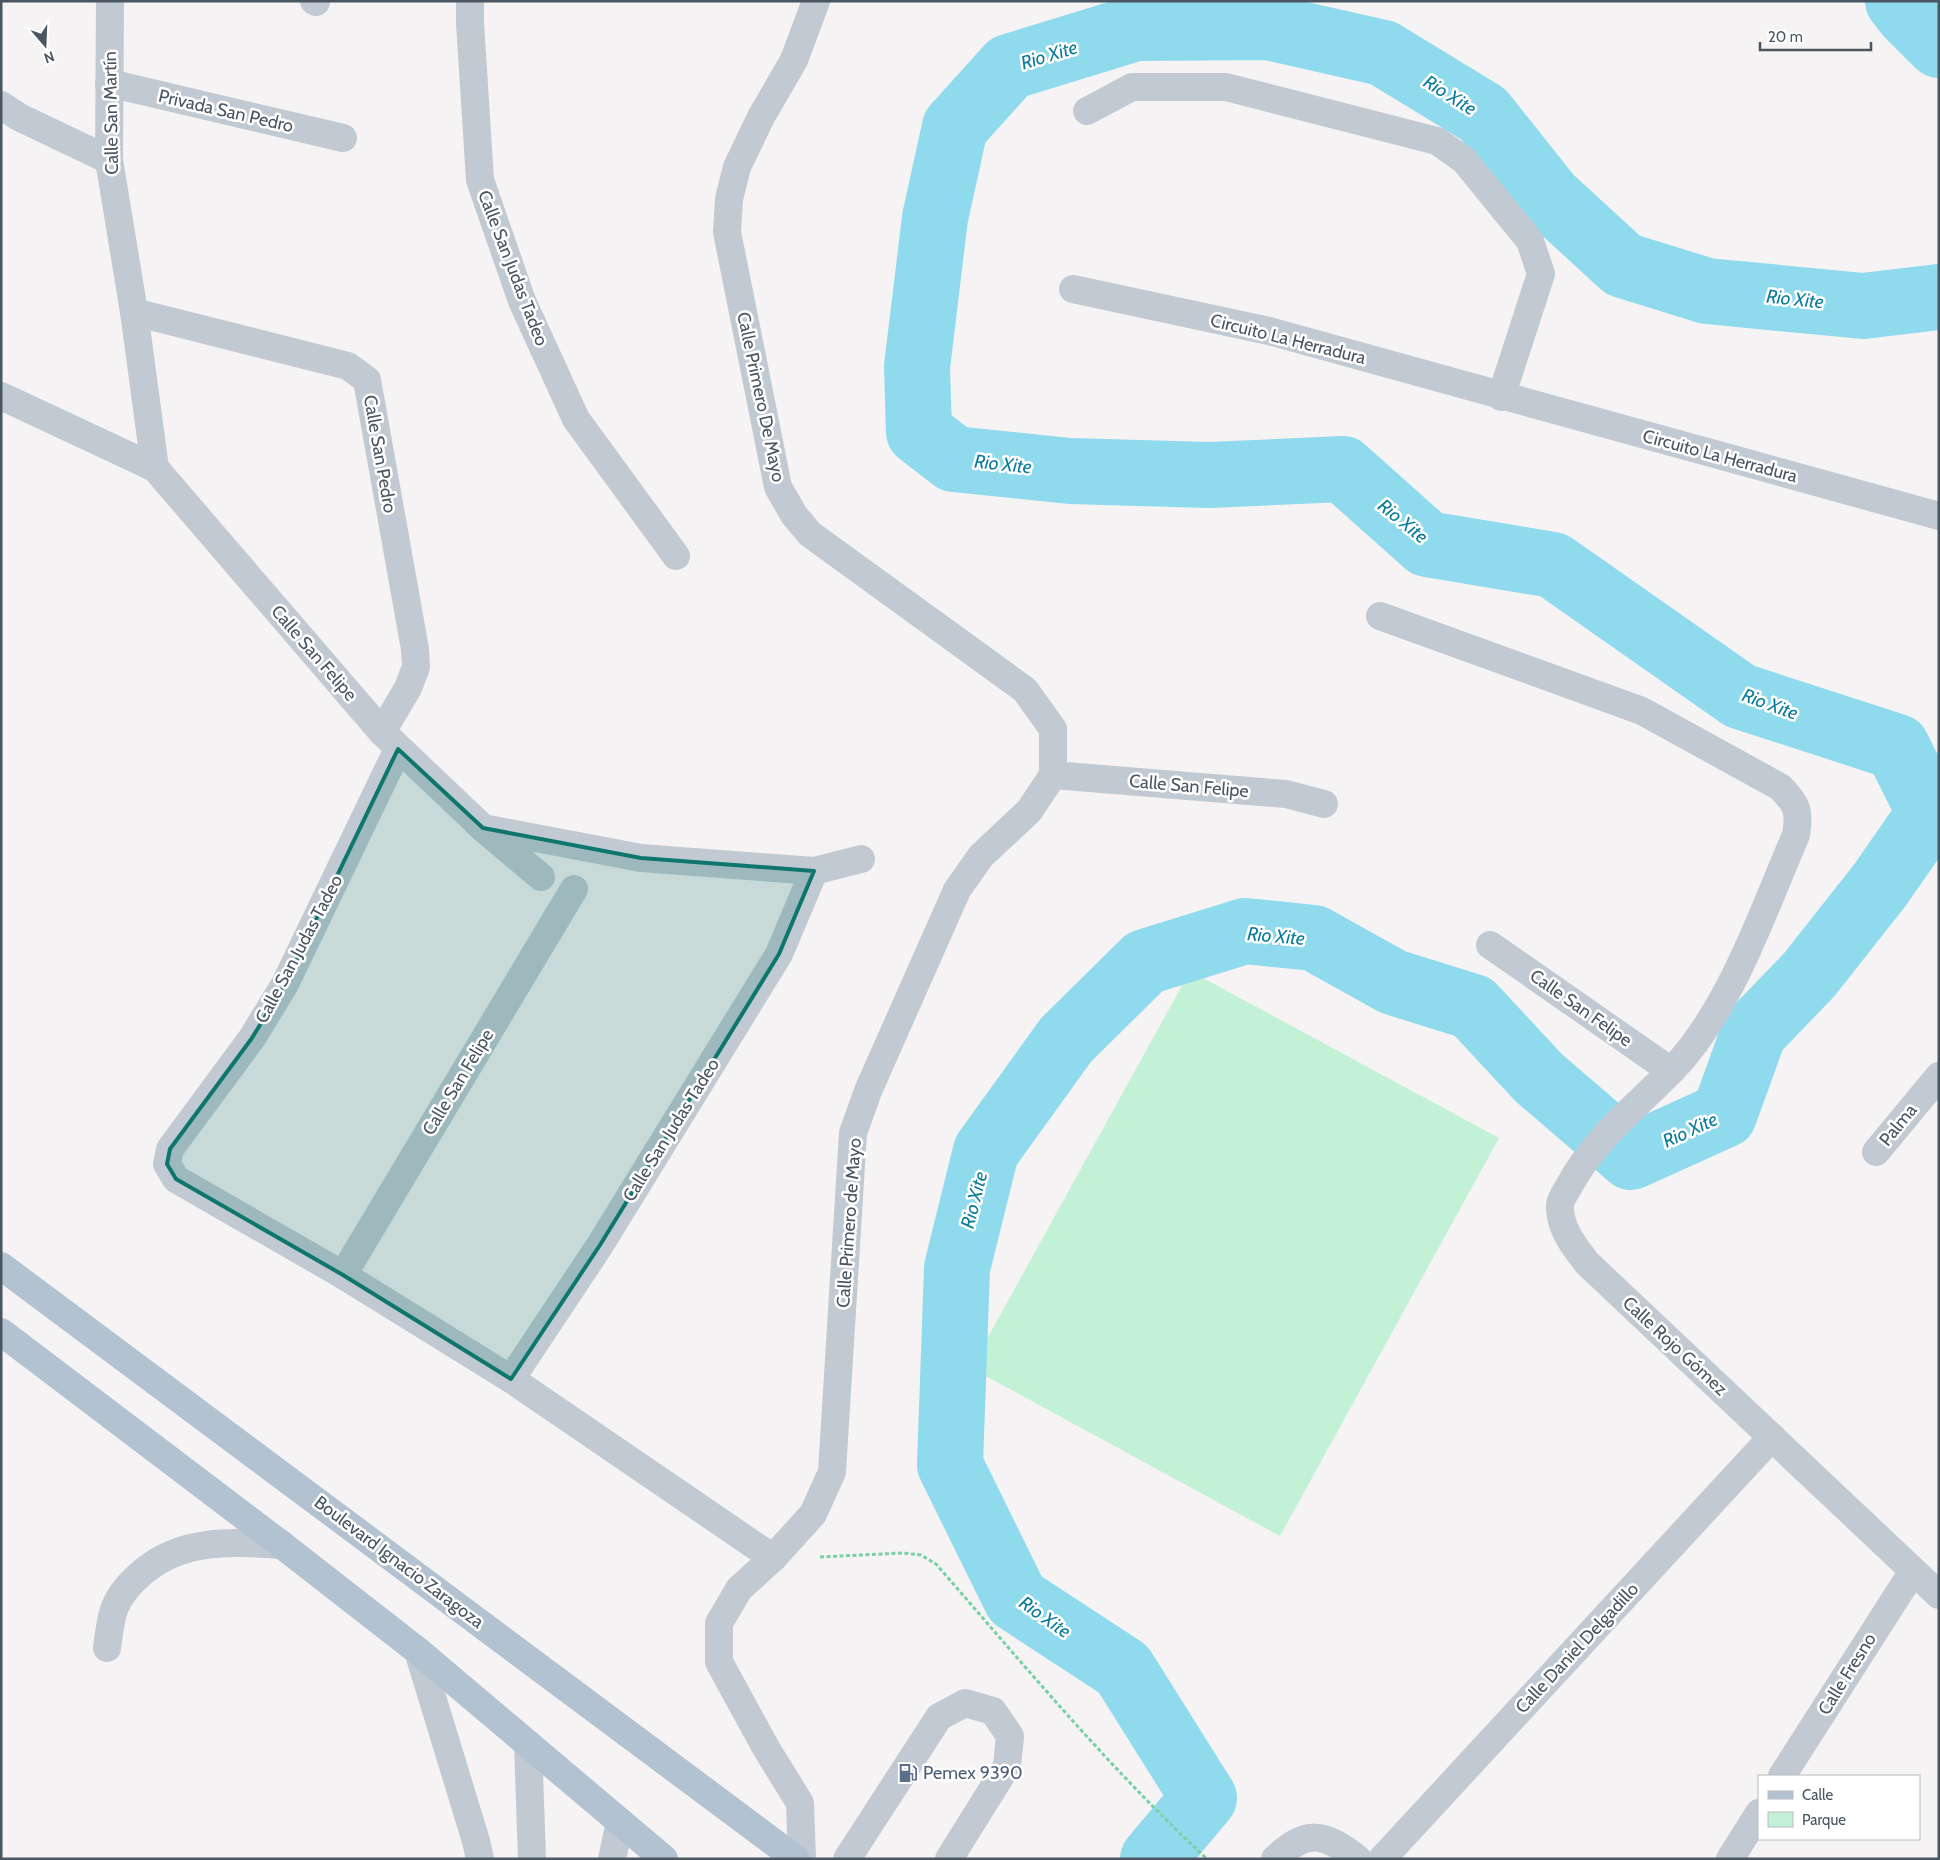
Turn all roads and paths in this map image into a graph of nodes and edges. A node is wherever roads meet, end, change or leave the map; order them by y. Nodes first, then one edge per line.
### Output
1 (110, 1) edge
2 (470, 1) edge
3 (816, 1) edge
4 (109, 83) junction
5 (1, 105) edge
6 (1087, 111) dead end
7 (344, 138) dead end
8 (109, 160) junction
9 (1073, 289) dead end
10 (134, 312) junction
11 (1, 396) edge
12 (1501, 397) junction
13 (155, 468) junction
14 (1939, 516) edge
15 (676, 556) dead end
16 (1380, 616) dead end
17 (390, 740) junction
18 (1053, 775) junction
19 (1324, 804) dead end
20 (483, 828) junction
21 (861, 859) dead end
22 (814, 871) junction
23 (541, 877) dead end
24 (574, 889) dead end
25 (1490, 945) dead end
26 (1671, 1071) junction
27 (1939, 1076) edge
28 (1876, 1152) dead end
29 (1, 1266) edge
30 (342, 1275) junction
31 (1, 1332) edge
32 (511, 1379) junction
33 (1772, 1437) junction
34 (282, 1544) junction
35 (773, 1558) junction
36 (1913, 1571) junction
37 (1939, 1595) edge
38 (107, 1648) dead end
39 (418, 1651) junction
40 (528, 1744) junction
41 (1783, 1775) edge
42 (1758, 1815) edge
43 (620, 1822) junction
44 (480, 1859) edge
45 (532, 1859) edge
46 (612, 1859) edge
47 (664, 1859) edge
48 (796, 1859) edge
49 (802, 1859) edge
50 (847, 1859) edge
51 (949, 1859) edge
52 (1207, 1859) edge
53 (1275, 1859) edge
54 (1358, 1859) edge
55 (1382, 1859) edge
56 (1730, 1859) edge

1 - 4 street, Calle San Martín
2 - 15 street, Calle San Judas Tadeo
3 - 18 street, Calle Primero De Mayo
4 - 7 street, Privada San Pedro
4 - 8 street, Calle San Martín
5 - 8 street
6 - 12 street
8 - 10 street, Calle San Martín
9 - 12 street, Circuito La Herradura
10 - 13 street
10 - 17 street, Calle San Pedro
11 - 13 street, Calle San Felipe
12 - 14 street, Circuito La Herradura
13 - 17 street, Calle San Felipe
16 - 26 street, Calle Rojo Gómez
17 - 20 street, Calle San Felipe
17 - 30 street, Calle San Judas Tadeo
18 - 19 street, Calle San Felipe
18 - 35 street, Calle Primero de Mayo
20 - 22 street
20 - 23 street, Calle San Felipe
21 - 22 street
22 - 32 street, Calle San Judas Tadeo
24 - 30 street, Calle San Felipe
25 - 26 street, Calle San Felipe
26 - 33 street, Calle Rojo Gómez
27 - 28 street, Palma
29 - 48 main road, Boulevard Ignacio Zaragoza
30 - 32 street
31 - 34 main road
32 - 35 street
33 - 36 street, Calle Rojo Gómez
33 - 55 street, Calle Daniel Delgadillo
34 - 38 street
34 - 39 main road
35 - 49 street, Calle Primero de Mayo
35 - 52 path
36 - 37 street, Calle Rojo Gómez
36 - 41 street, Calle Fresno
39 - 40 main road
39 - 44 street
40 - 43 main road
40 - 45 street
42 - 56 street
43 - 46 street
43 - 47 main road
50 - 51 street
53 - 54 street

